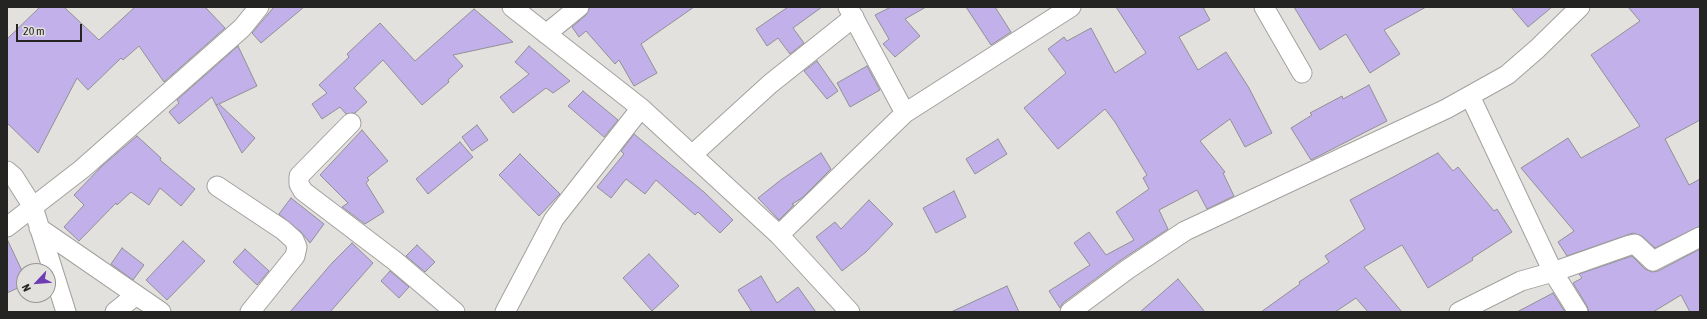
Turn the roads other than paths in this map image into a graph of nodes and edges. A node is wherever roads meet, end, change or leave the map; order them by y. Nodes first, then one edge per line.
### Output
1 (259, 7) edge
2 (512, 7) edge
3 (579, 7) edge
4 (1071, 7) edge
5 (1264, 7) edge
6 (1580, 7) edge
7 (851, 12) edge
8 (546, 34) junction
9 (1302, 72) dead end
10 (1470, 96) junction
11 (641, 108) junction
12 (905, 113) junction
13 (351, 123) dead end
14 (692, 155) junction
15 (7, 171) edge
16 (217, 186) dead end
17 (33, 207) junction
18 (7, 228) edge
19 (39, 228) junction
20 (779, 235) junction
21 (1700, 236) edge
22 (1553, 272) junction
23 (136, 295) junction
24 (66, 312) edge
25 (115, 312) edge
26 (161, 312) edge
27 (250, 312) edge
28 (455, 312) edge
29 (505, 312) edge
30 (850, 312) edge
31 (1070, 312) edge
32 (1459, 312) edge
33 (1578, 312) edge

1 - 17 street
2 - 8 street
3 - 8 street
4 - 12 street
5 - 9 street
6 - 10 street
7 - 12 street
7 - 14 street
8 - 11 street
10 - 22 street
10 - 31 street
11 - 14 street
11 - 29 street
12 - 20 street
13 - 28 street
14 - 20 street
15 - 17 street
16 - 27 street
17 - 18 street
17 - 19 street
19 - 23 street
19 - 24 street
20 - 30 street
21 - 22 street
22 - 32 street
22 - 33 street
23 - 25 street
23 - 26 street

